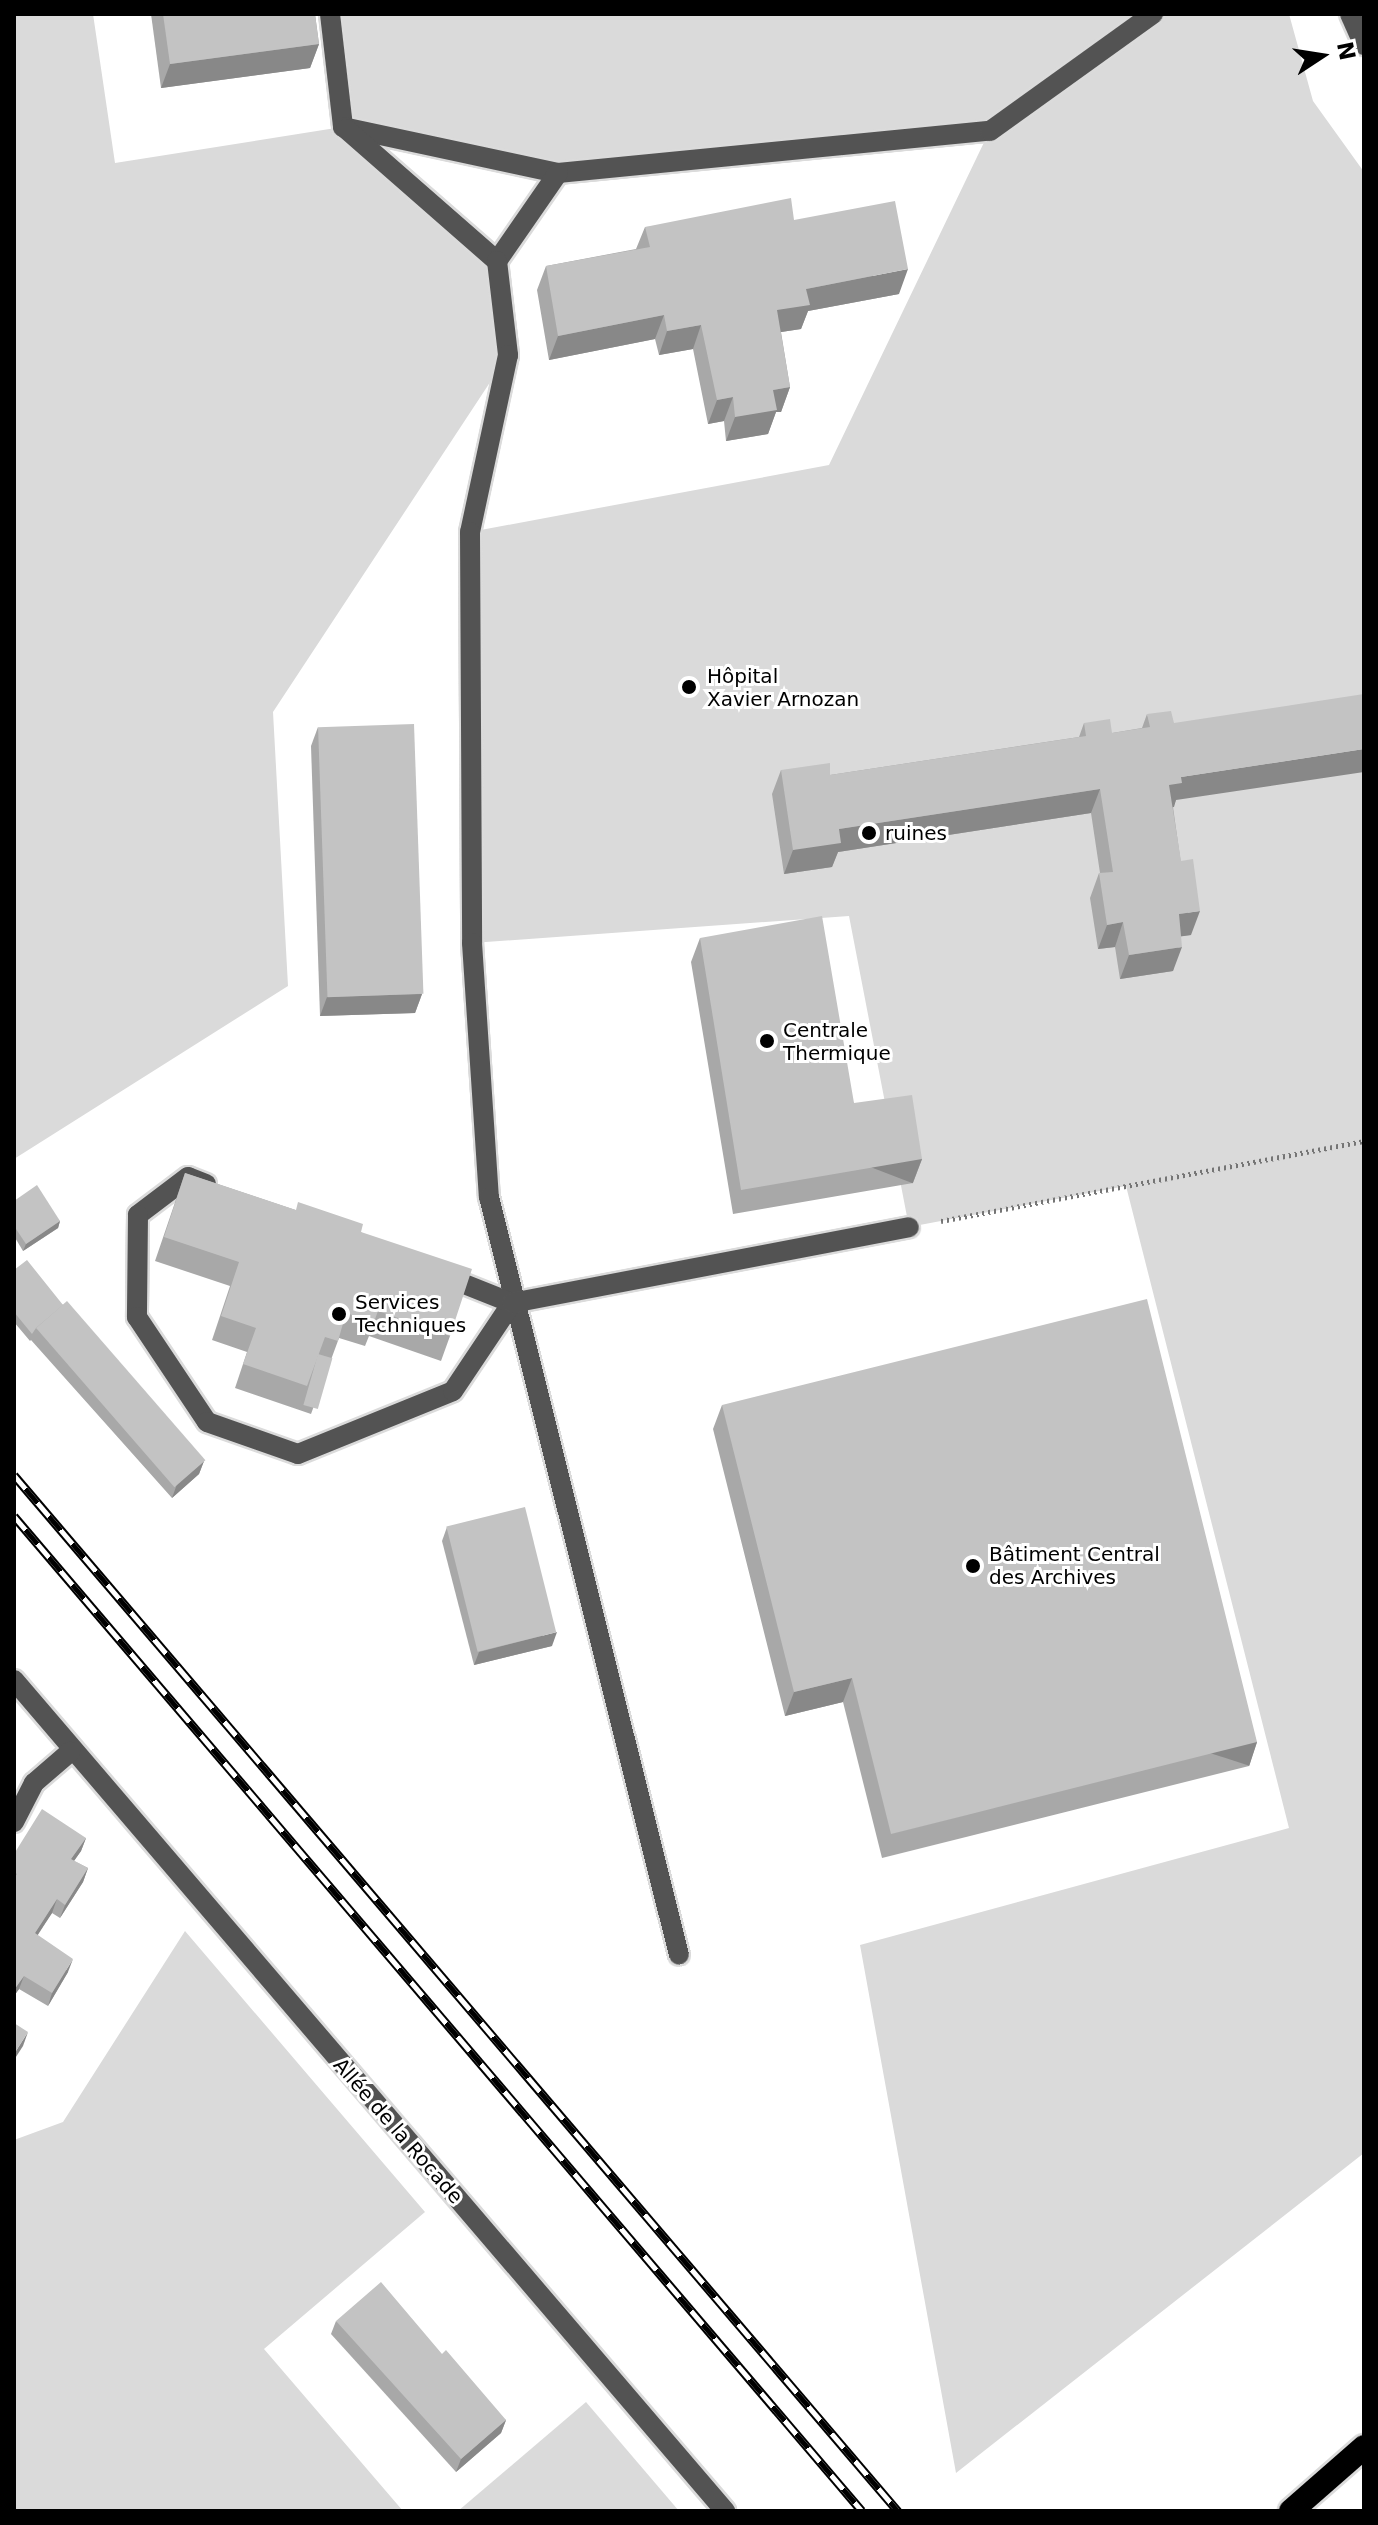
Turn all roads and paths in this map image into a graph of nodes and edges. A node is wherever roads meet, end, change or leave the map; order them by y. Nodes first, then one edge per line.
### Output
1 (330, 14) edge
2 (1153, 14) edge
3 (1350, 14) edge
4 (1364, 45) edge
5 (343, 127) junction
6 (558, 173) junction
7 (497, 261) junction
8 (1364, 1141) edge
9 (232, 1194) edge
10 (909, 1227) joint
11 (423, 1268) edge
12 (512, 1303) junction
13 (14, 1680) edge
14 (70, 1752) junction
15 (14, 1822) edge
16 (679, 1955) dead end
17 (1364, 2447) edge
18 (725, 2511) edge
19 (1291, 2511) edge

1 - 5 street
2 - 6 street
3 - 4 street
5 - 6 street
5 - 7 street
6 - 7 street
7 - 12 street
8 - 10 path
9 - 12 street
10 - 12 street
11 - 12 street
12 - 16 street
13 - 14 street, Allée de la Rocade
14 - 15 street
14 - 18 street, Allée de la Rocade
17 - 19 highway

